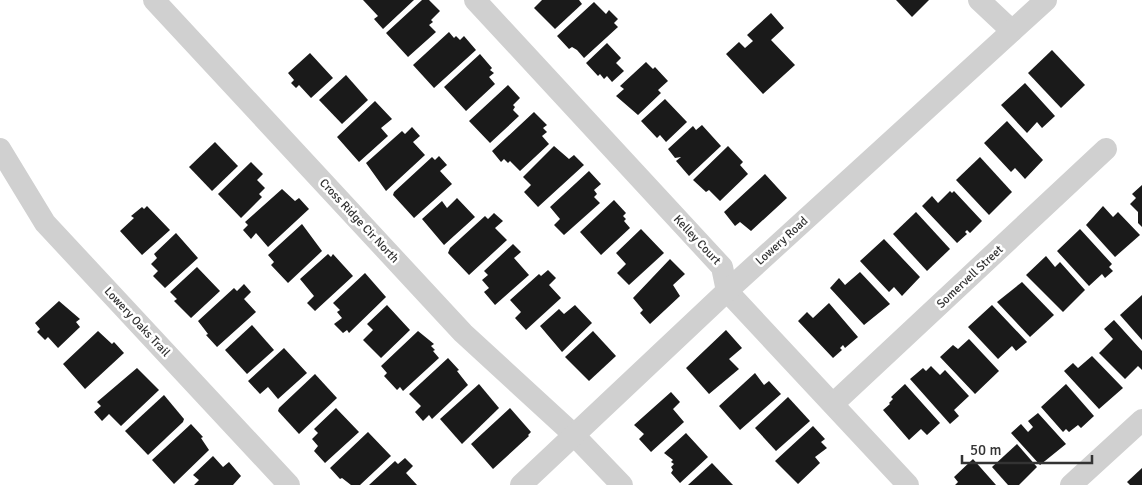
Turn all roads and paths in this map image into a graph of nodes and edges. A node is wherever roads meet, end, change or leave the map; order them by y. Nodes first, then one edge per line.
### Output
1 (154, 0) edge
2 (475, 0) edge
3 (979, 0) edge
4 (1046, 0) edge
5 (1012, 31) junction
6 (1106, 149) dead end
7 (0, 150) edge
8 (727, 291) junction
9 (833, 404) junction
10 (1142, 420) edge
11 (573, 434) junction
12 (289, 485) edge
13 (521, 485) edge
14 (622, 485) edge
15 (908, 485) edge
16 (1071, 485) edge

1 - 11 street, Cross Ridge Cir North
2 - 8 street, Kelley Court
3 - 5 street
4 - 5 street, Lowery Road
5 - 8 street, Lowery Road
6 - 9 street, Somervell Street
7 - 12 street, Lowery Oaks Trail
8 - 9 street
8 - 11 street, Lowery Road
9 - 15 street
10 - 16 street
11 - 13 street, Lowery Road
11 - 14 street, Cross Ridge Cir North

